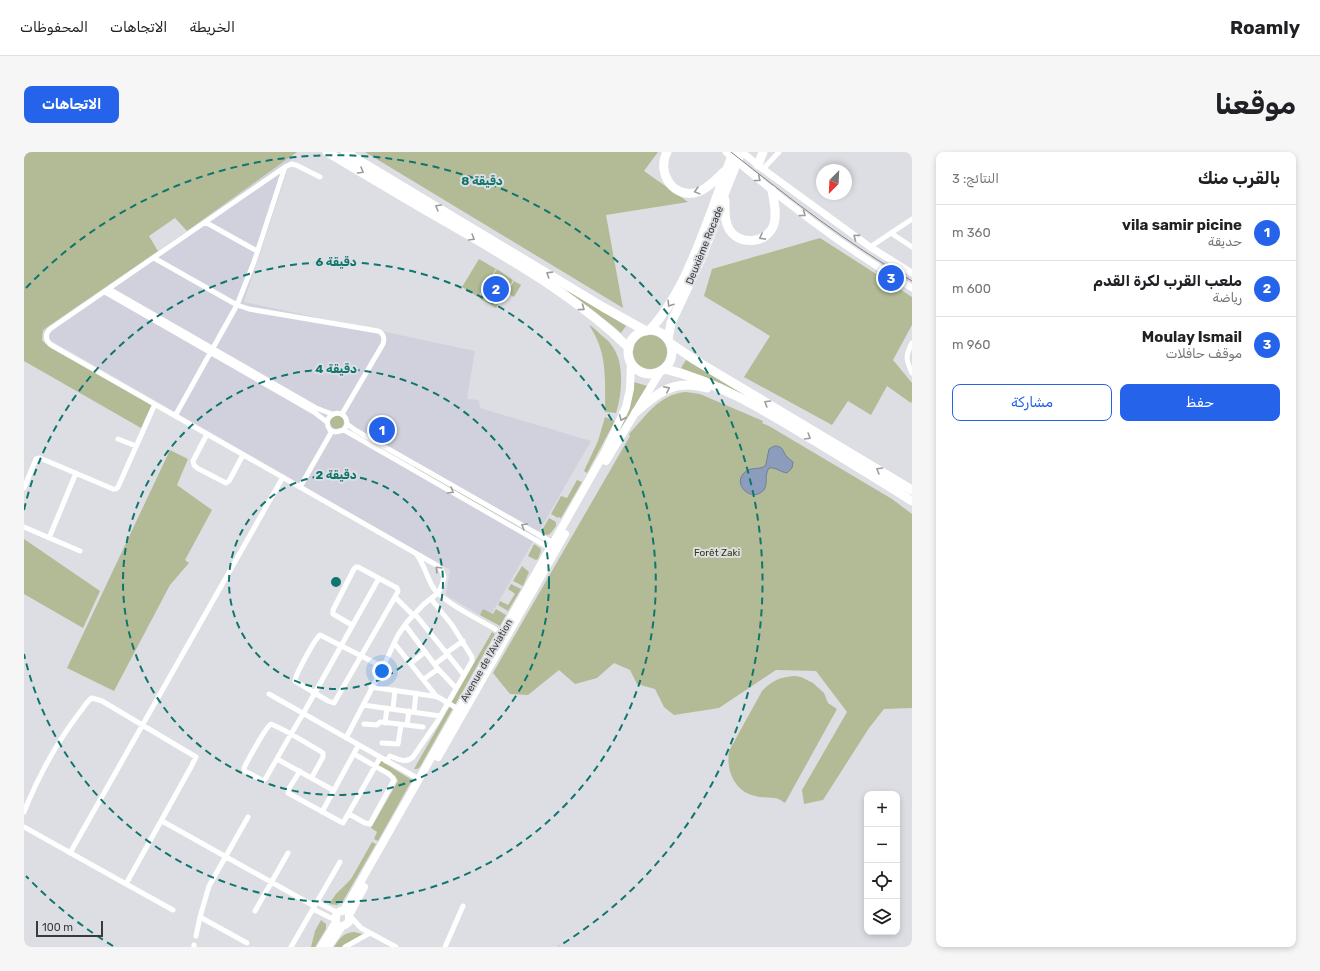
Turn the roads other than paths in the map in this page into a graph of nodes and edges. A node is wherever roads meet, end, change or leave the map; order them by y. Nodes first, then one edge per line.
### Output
1 (327, 152) edge
2 (345, 152) edge
3 (667, 152) edge
4 (726, 152) edge
5 (733, 152) edge
6 (742, 152) edge
7 (762, 152) edge
8 (779, 152) edge
9 (757, 164) junction
10 (285, 167) junction
11 (727, 168) junction
12 (320, 177) dead end
13 (772, 190) junction
14 (725, 192) junction
15 (205, 222) junction
16 (910, 223) edge
17 (891, 233) junction
18 (870, 247) junction
19 (912, 247) edge
20 (257, 251) junction
21 (154, 258) junction
22 (912, 273) edge
23 (912, 288) edge
24 (107, 290) junction
25 (237, 305) junction
26 (648, 330) junction
27 (669, 341) junction
28 (912, 343) edge
29 (629, 348) junction
30 (212, 351) junction
31 (631, 363) junction
32 (662, 370) junction
33 (912, 373) edge
34 (290, 396) junction
35 (738, 397) junction
36 (155, 404) junction
37 (636, 412) junction
38 (332, 414) junction
39 (342, 414) junction
40 (175, 416) junction
41 (327, 422) junction
42 (347, 424) junction
43 (344, 430) junction
44 (332, 431) junction
45 (207, 434) junction
46 (118, 439) dead end
47 (136, 446) junction
48 (243, 455) junction
49 (76, 473) junction
50 (283, 477) junction
51 (300, 487) junction
52 (24, 488) edge
53 (912, 490) edge
54 (912, 501) edge
55 (24, 527) edge
56 (48, 538) junction
57 (554, 547) junction
58 (80, 551) dead end
59 (415, 553) junction
60 (378, 578) junction
61 (438, 593) junction
62 (395, 597) junction
63 (430, 599) junction
64 (414, 615) junction
65 (352, 625) junction
66 (404, 625) junction
67 (502, 632) junction
68 (463, 641) junction
69 (394, 643) junction
70 (341, 646) junction
71 (425, 652) junction
72 (446, 654) junction
73 (361, 656) junction
74 (411, 663) junction
75 (437, 666) junction
76 (383, 667) junction
77 (464, 675) junction
78 (424, 679) junction
79 (371, 687) junction
80 (456, 688) junction
81 (395, 690) junction
82 (315, 693) junction
83 (416, 693) junction
84 (269, 694) dead end
85 (438, 697) junction
86 (447, 703) junction
87 (363, 705) junction
88 (387, 708) junction
89 (393, 709) junction
90 (458, 709) junction
91 (411, 712) junction
92 (303, 714) junction
93 (440, 716) junction
94 (385, 723) junction
95 (364, 724) dead end
96 (142, 725) junction
97 (404, 725) junction
98 (423, 728) dead end
99 (291, 734) junction
100 (346, 738) junction
101 (382, 742) dead end
102 (358, 746) junction
103 (354, 754) junction
104 (380, 758) junction
105 (277, 759) junction
106 (386, 761) junction
107 (376, 767) junction
108 (300, 771) junction
109 (312, 777) junction
110 (419, 779) junction
111 (334, 790) junction
112 (24, 812) edge
113 (322, 812) junction
114 (349, 814) junction
115 (248, 817) dead end
116 (162, 821) junction
117 (24, 827) edge
118 (70, 853) junction
119 (288, 853) dead end
120 (226, 857) junction
121 (340, 862) dead end
122 (272, 883) junction
123 (126, 884) junction
124 (315, 906) junction
125 (463, 906) dead end
126 (173, 910) dead end
127 (255, 911) dead end
128 (200, 917) junction
129 (342, 918) junction
130 (361, 928) junction
131 (370, 933) junction
132 (196, 936) dead end
133 (247, 943) dead end
134 (291, 947) edge
135 (321, 947) edge
136 (328, 947) edge
137 (345, 947) edge
138 (396, 947) edge
139 (445, 947) edge

1 -> 29 highway
26 -> 2 highway
11 -> 3 highway
4 -> 13 main road
5 - 11 highway, Deuxième Rocade
6 - 9 main road
6 - 14 highway, Deuxième Rocade
7 - 9 highway
8 - 9 street
18 -> 9 main road
10 - 12 street
10 - 15 street
10 - 20 street
11 -> 26 highway, Deuxième Rocade
13 -> 14 highway
13 -> 23 main road
14 - 27 highway, Deuxième Rocade
15 - 20 street
15 - 21 street
16 - 17 street
17 - 18 street
17 - 19 street
18 - 22 main road
20 - 25 street
21 - 24 street
21 - 25 street
24 - 30 street
24 - 36 street
25 - 30 street
25 - 39 street
26 - 27 highway
26 - 29 highway
27 - 32 highway
53 -> 27 highway
28 - 33 street
29 - 31 highway
30 - 34 street
30 - 40 street
31 - 32 highway
31 -> 57 main road, Avenue de l'Aviation
32 - 35 highway
32 - 37 main road, Avenue de l'Aviation
34 - 38 street
34 - 41 street
37 -> 35 highway
35 -> 54 highway
36 - 40 street
36 - 47 street
37 - 57 main road, Avenue de l'Aviation
38 - 39 street
38 - 41 street
39 - 42 street
40 - 45 street
41 - 44 street
42 - 43 street
57 -> 42 street
43 - 44 street
43 -> 57 street
44 - 51 street
45 - 48 street
45 - 48 street
46 - 47 street
47 - 49 street
48 - 50 street
49 - 52 street
49 - 56 street
50 - 51 street
50 - 96 street
51 - 59 street
55 - 56 street
56 - 58 street
57 - 67 main road, Avenue de l'Aviation
57 - 129 main road, Avenue de l'Aviation
59 - 61 street
61 -> 59 street
60 - 62 street
60 - 65 street
60 - 65 street
61 - 63 street
61 - 67 street
62 - 64 street
62 - 73 street
63 - 64 street
63 - 68 street
64 - 66 street
64 - 72 street
65 - 70 street
66 - 69 street
66 - 71 street
67 - 90 main road, Avenue de l'Aviation
68 - 72 street
68 - 77 street
69 - 74 street
69 - 76 street
70 - 73 street
70 - 82 street
70 - 82 street
71 - 74 street
71 - 75 street
72 - 75 street
72 - 77 street
73 - 76 street
73 - 82 street
74 - 78 street
75 - 78 street
75 - 80 street
76 - 79 street
77 - 80 street
78 - 85 street
79 - 81 street
79 - 87 street
80 - 86 street
81 - 83 street
81 - 89 street
82 - 92 street
83 - 85 street
83 - 91 street
84 - 92 street
85 - 86 street
86 - 90 street
86 - 93 street
87 - 88 street
87 - 100 street
88 - 89 street
88 - 94 street
89 - 91 street
90 - 110 main road, Avenue de l'Aviation
91 - 93 street
91 - 97 street
92 - 99 street
92 - 100 street
93 - 106 street
94 - 95 street
94 - 97 street
96 - 112 street
96 - 116 street
96 - 118 street
97 - 98 street
97 - 101 street
99 - 105 street
99 - 105 street
99 - 109 street
100 - 102 street
102 - 103 street
102 - 104 street
103 - 107 street
103 - 111 street
104 - 106 street
104 - 107 street
105 - 108 street
106 - 110 street
107 - 114 street
107 - 114 street
108 - 109 street
108 - 113 street
109 - 111 street
110 - 129 main road, Avenue de l'Aviation
111 - 113 street
113 - 114 street
115 - 120 street
116 - 120 street
116 - 123 street
117 - 118 street
118 - 123 street
119 - 122 street
120 - 122 street
120 - 128 street
121 - 124 street
122 - 124 street
122 - 127 street
123 - 126 street
124 - 129 street
124 - 129 street
124 - 134 street
125 - 139 street
128 - 132 street
128 - 133 street
129 - 130 street
129 - 130 street
129 - 135 main road, Avenue de l'Aviation
129 - 136 main road, Avenue de l'Aviation
130 - 131 street
131 - 137 street
131 - 138 street

